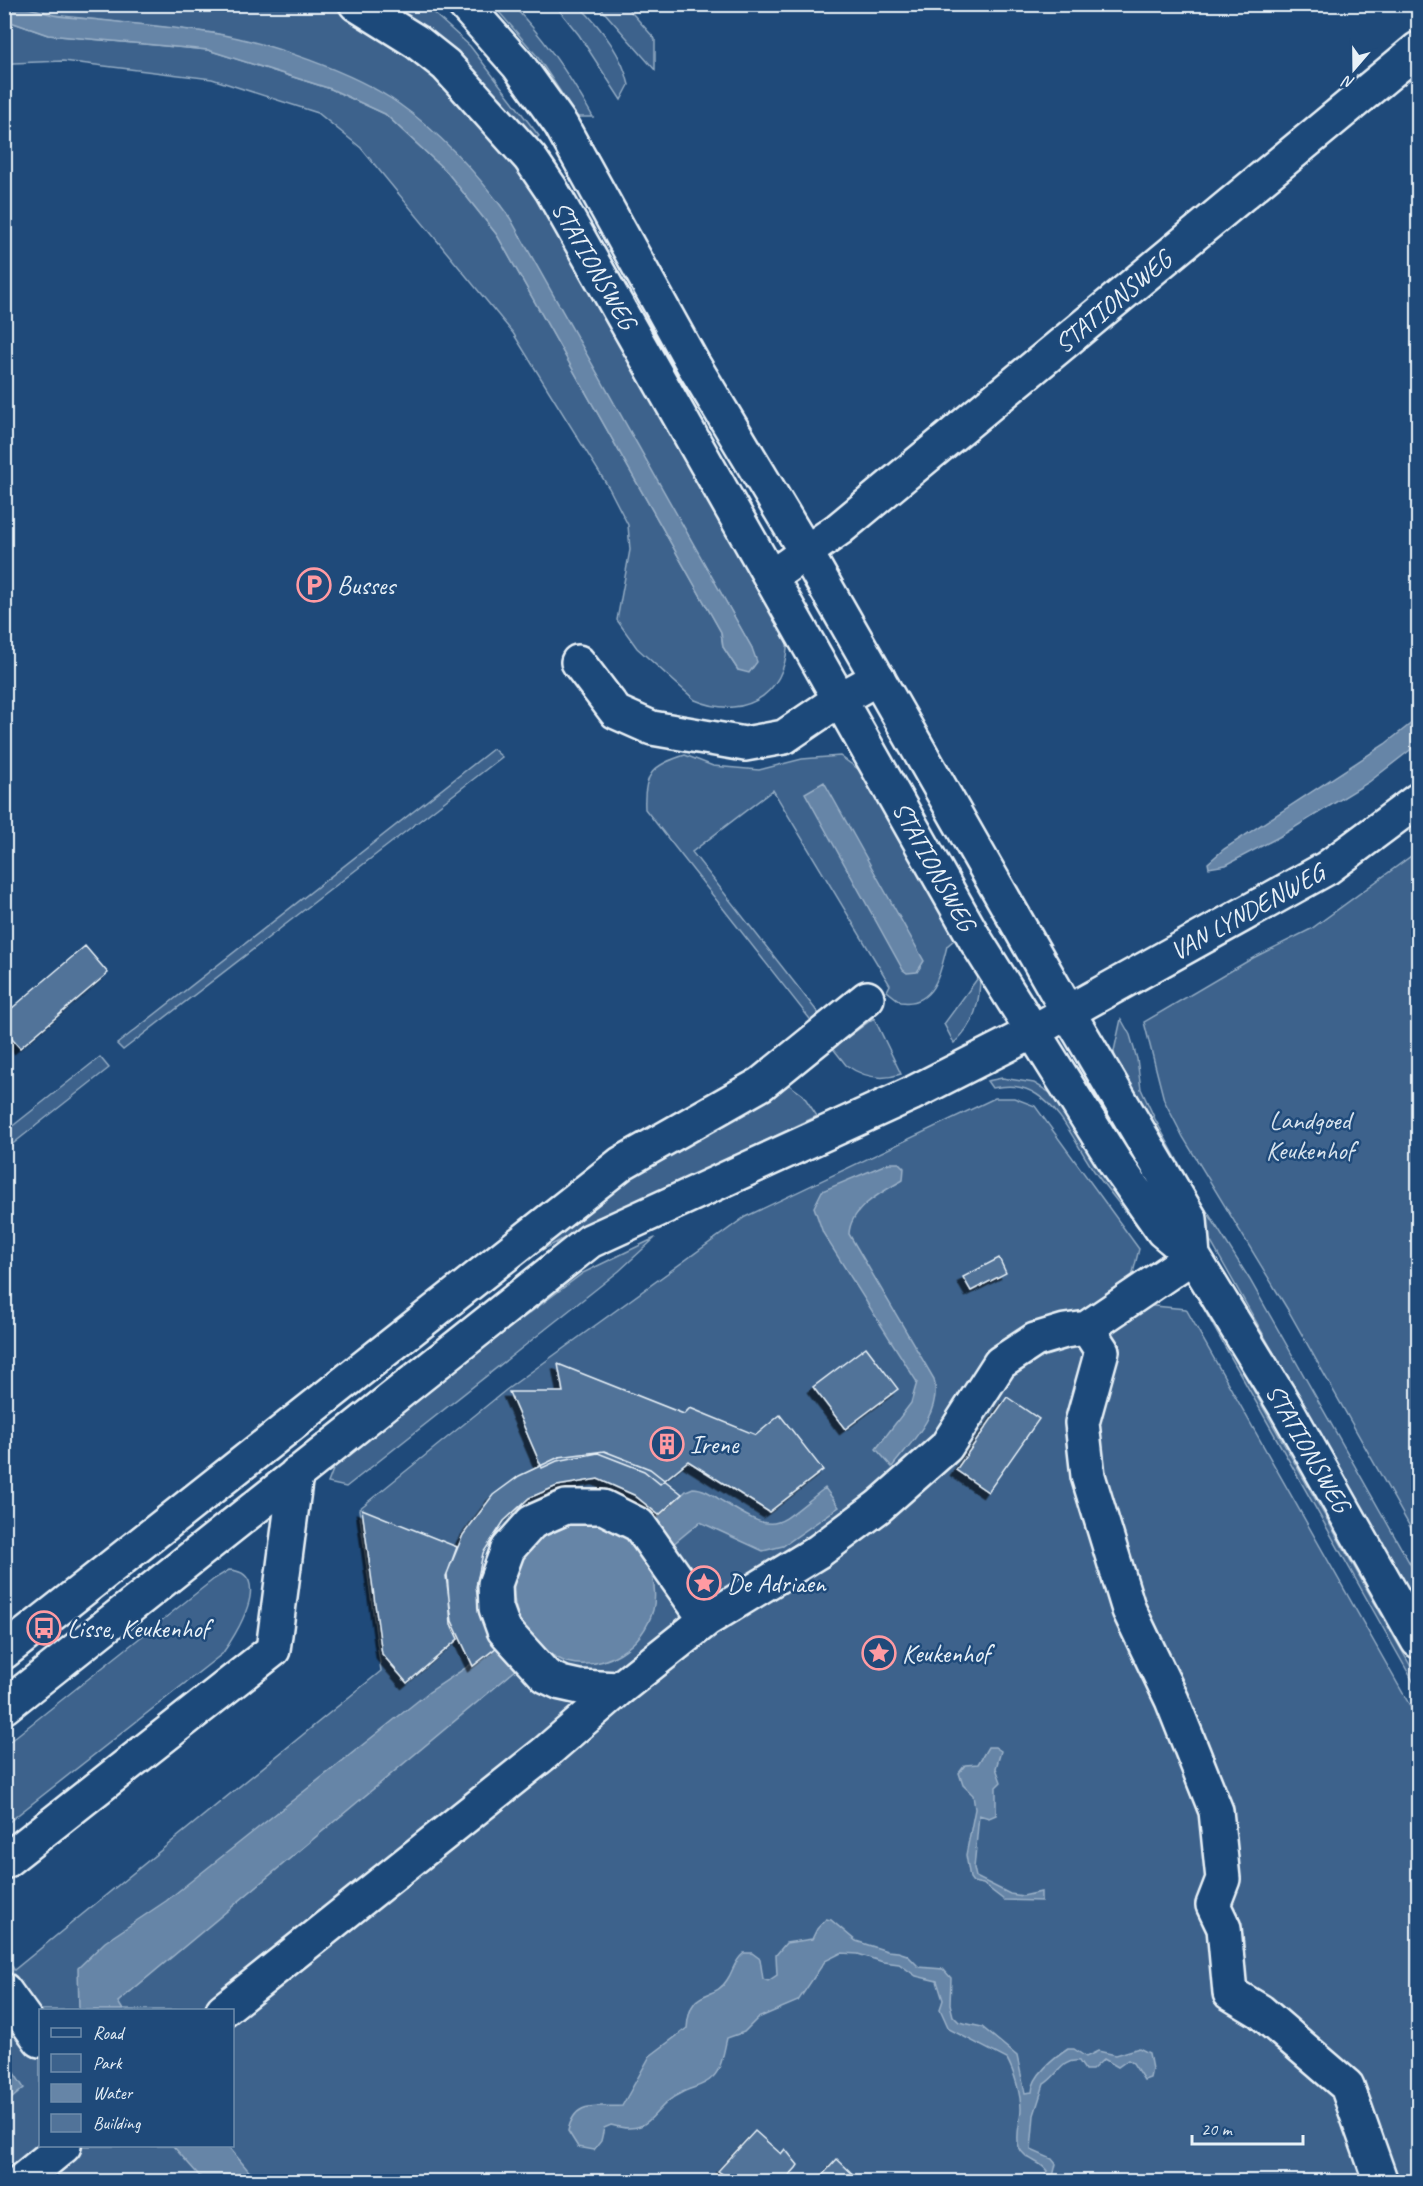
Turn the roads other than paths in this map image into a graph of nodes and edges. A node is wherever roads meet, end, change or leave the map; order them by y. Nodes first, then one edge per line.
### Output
1 (356, 4) edge
2 (464, 4) edge
3 (1419, 49) edge
4 (807, 554) junction
5 (771, 577) junction
6 (578, 662) dead end
7 (878, 678) junction
8 (840, 699) junction
9 (1419, 800) edge
10 (867, 998) dead end
11 (1068, 1012) junction
12 (1032, 1032) junction
13 (1193, 1257) junction
14 (1088, 1328) junction
15 (296, 1474) junction
16 (706, 1620) junction
17 (1419, 1641) edge
18 (4, 1652) edge
19 (619, 1689) junction
20 (4, 1707) edge
21 (4, 1862) edge
22 (4, 1990) edge
23 (224, 2009) edge
24 (39, 2039) edge
25 (63, 2147) edge
26 (20, 2181) edge
27 (1381, 2181) edge

1 - 5 street, STATIONSWEG
2 - 4 street, STATIONSWEG
3 - 4 street, STATIONSWEG
4 - 5 street, STATIONSWEG
4 - 7 street, STATIONSWEG
5 - 8 street, STATIONSWEG
6 - 8 street
7 - 8 street
7 - 11 street, STATIONSWEG
8 - 12 street, STATIONSWEG
9 - 11 street, VAN LYNDENWEG
10 - 18 street
11 - 12 street
11 - 13 street, STATIONSWEG
12 - 13 street, STATIONSWEG
12 - 15 street
13 - 14 street
13 - 17 street, STATIONSWEG
14 - 16 street
14 - 27 street
15 - 20 street
15 - 21 street
16 - 19 street
16 - 19 street
19 - 23 street
22 - 24 street
25 - 26 street

